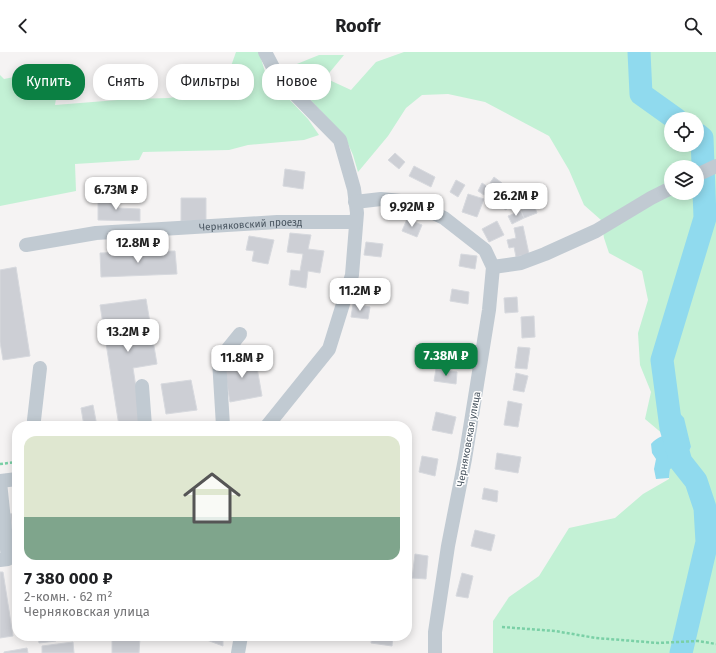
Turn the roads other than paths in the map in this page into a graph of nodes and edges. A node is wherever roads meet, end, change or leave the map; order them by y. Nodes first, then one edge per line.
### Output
1 (265, 52) edge
2 (716, 166) edge
3 (704, 172) edge
4 (664, 192) edge
5 (355, 202) junction
6 (356, 222) junction
7 (26, 245) dead end
8 (493, 267) junction
9 (240, 334) dead end
10 (40, 368) dead end
11 (142, 386) dead end
12 (35, 421) edge
13 (145, 421) edge
14 (223, 421) edge
15 (271, 421) edge
16 (12, 479) edge
17 (0, 482) edge
18 (0, 560) edge
19 (240, 641) edge
20 (238, 653) edge
21 (435, 653) edge

1 - 5 street
2 - 3 street
4 - 8 street
5 - 6 street
5 - 8 street
6 - 7 street, Черняковский проезд
6 - 15 street
8 - 21 street, Черняковская улица
9 - 14 street
10 - 12 street
11 - 13 street
16 - 17 street
17 - 18 street
19 - 20 street

